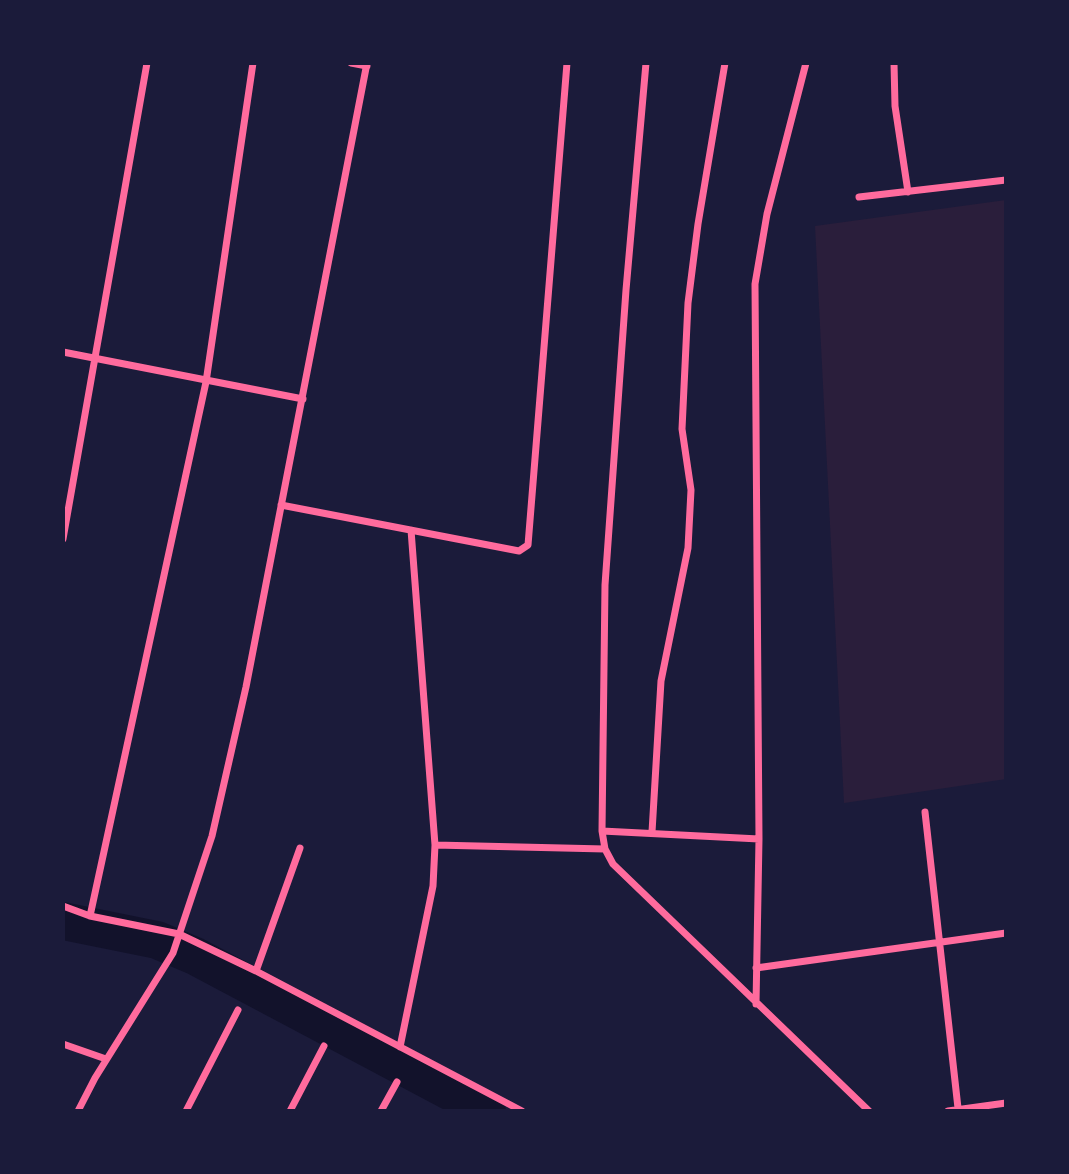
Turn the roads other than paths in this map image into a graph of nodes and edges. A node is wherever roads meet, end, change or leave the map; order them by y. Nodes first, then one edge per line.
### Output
1 (147, 63) edge
2 (253, 63) edge
3 (351, 63) edge
4 (567, 63) edge
5 (646, 63) edge
6 (725, 63) edge
7 (806, 63) edge
8 (894, 63) edge
9 (367, 65) edge
10 (1006, 180) edge
11 (908, 192) junction
12 (859, 197) dead end
13 (63, 352) edge
14 (97, 358) junction
15 (206, 382) junction
16 (303, 399) junction
17 (281, 505) junction
18 (411, 530) junction
19 (63, 540) edge
20 (925, 812) dead end
21 (602, 831) junction
22 (652, 832) junction
23 (759, 839) junction
24 (435, 845) junction
25 (300, 848) dead end
26 (605, 849) junction
27 (63, 906) edge
28 (90, 916) junction
29 (1006, 933) edge
30 (178, 938) junction
31 (940, 943) junction
32 (757, 968) junction
33 (256, 971) junction
34 (756, 1004) junction
35 (238, 1010) dead end
36 (63, 1044) edge
37 (324, 1046) dead end
38 (400, 1046) junction
39 (106, 1059) junction
40 (397, 1082) dead end
41 (1006, 1103) edge
42 (958, 1108) junction
43 (78, 1111) edge
44 (186, 1111) edge
45 (290, 1111) edge
46 (381, 1111) edge
47 (522, 1111) edge
48 (869, 1111) edge
49 (948, 1111) edge

1 - 14 street
2 - 15 street
3 - 9 street
4 - 18 street
5 - 21 street
6 - 22 street
7 - 23 street
8 - 11 street
9 - 16 street
10 - 11 street
11 - 12 street
13 - 14 street
14 - 15 street
14 - 19 street
15 - 16 street
15 - 28 street
16 - 17 street
17 - 18 street
17 - 30 street
18 - 24 street
20 - 31 street
21 - 22 street
21 - 26 street
22 - 23 street
23 - 32 street
24 - 26 street
24 - 38 street
25 - 33 street
26 - 34 street
27 - 28 street
28 - 30 street
29 - 31 street
30 - 33 street
30 - 39 street
31 - 32 street
31 - 42 street
32 - 34 street
33 - 38 street
34 - 48 street
35 - 44 street
36 - 39 street
37 - 45 street
38 - 47 street
39 - 43 street
40 - 46 street
41 - 42 street
42 - 49 street

